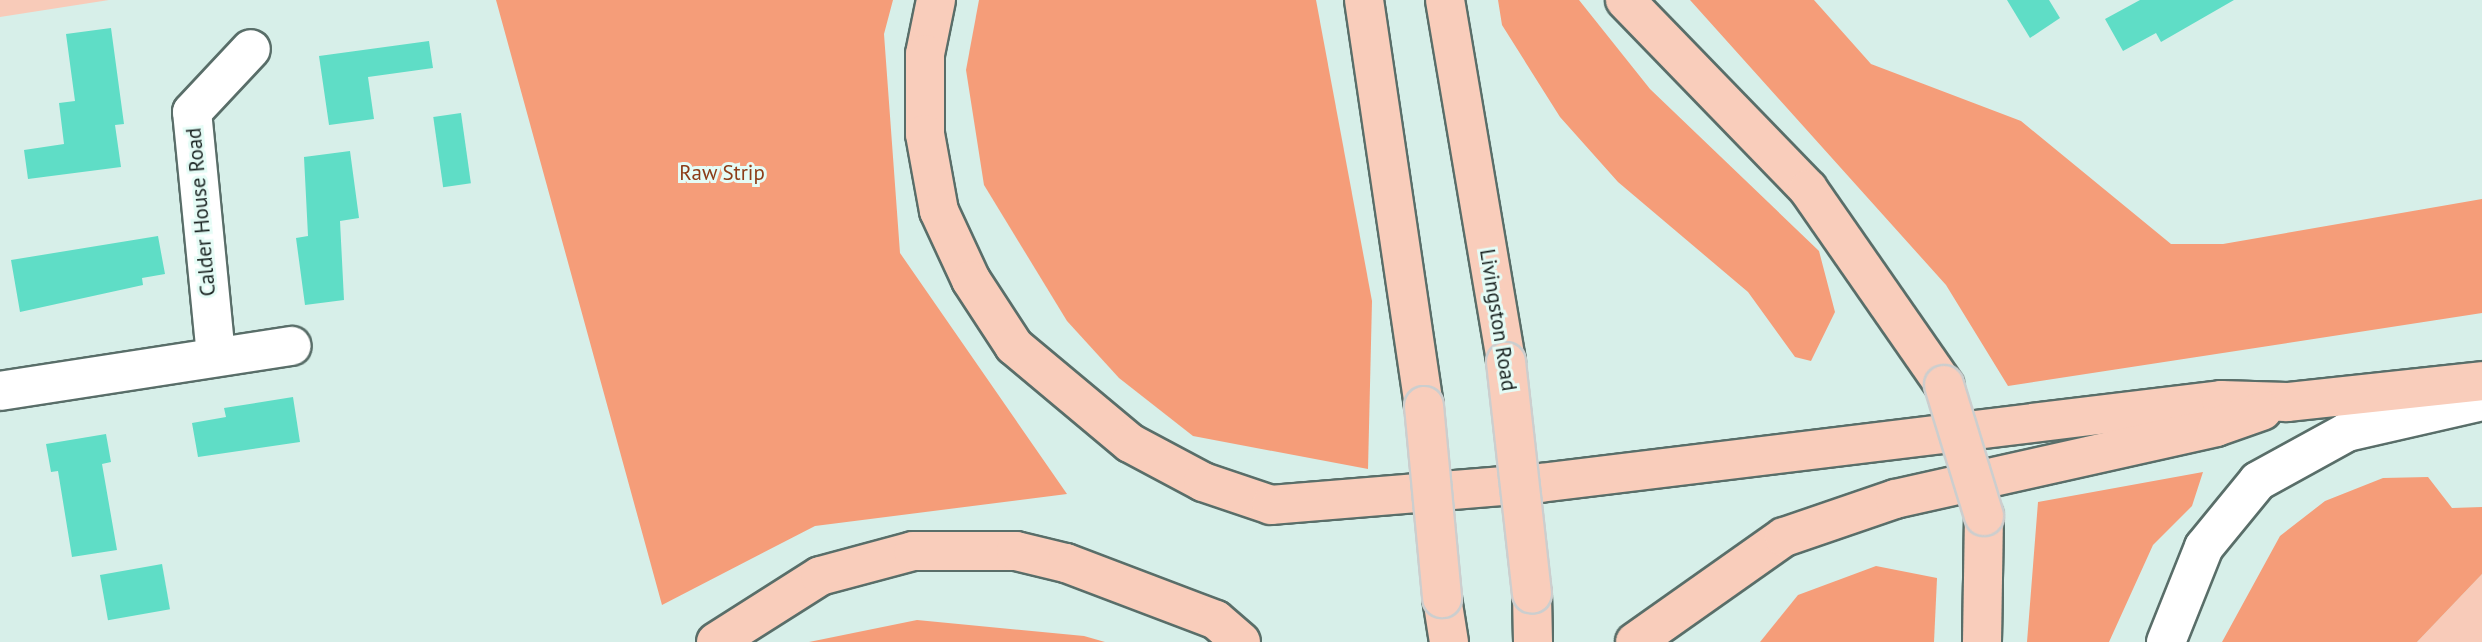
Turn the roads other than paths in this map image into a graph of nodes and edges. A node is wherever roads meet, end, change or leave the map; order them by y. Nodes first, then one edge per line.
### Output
1 (936, 0) edge
2 (1364, 0) edge
3 (1445, 0) edge
4 (1625, 0) edge
5 (251, 49) dead end
6 (292, 346) dead end
7 (216, 356) junction
8 (2482, 381) edge
9 (0, 391) edge
10 (2482, 401) edge
11 (2287, 402) junction
12 (716, 642) edge
13 (1241, 642) edge
14 (1449, 642) edge
15 (1533, 642) edge
16 (1635, 642) edge
17 (1982, 642) edge
18 (2166, 642) edge

1 - 11 main road
2 - 14 main road, bridge
3 - 15 main road, Livingston Road, bridge
4 - 17 main road, bridge
5 - 7 street, Calder House Road
6 - 7 street
7 - 9 street
8 - 11 main road
10 - 18 street
11 - 16 main road
12 - 13 main road

